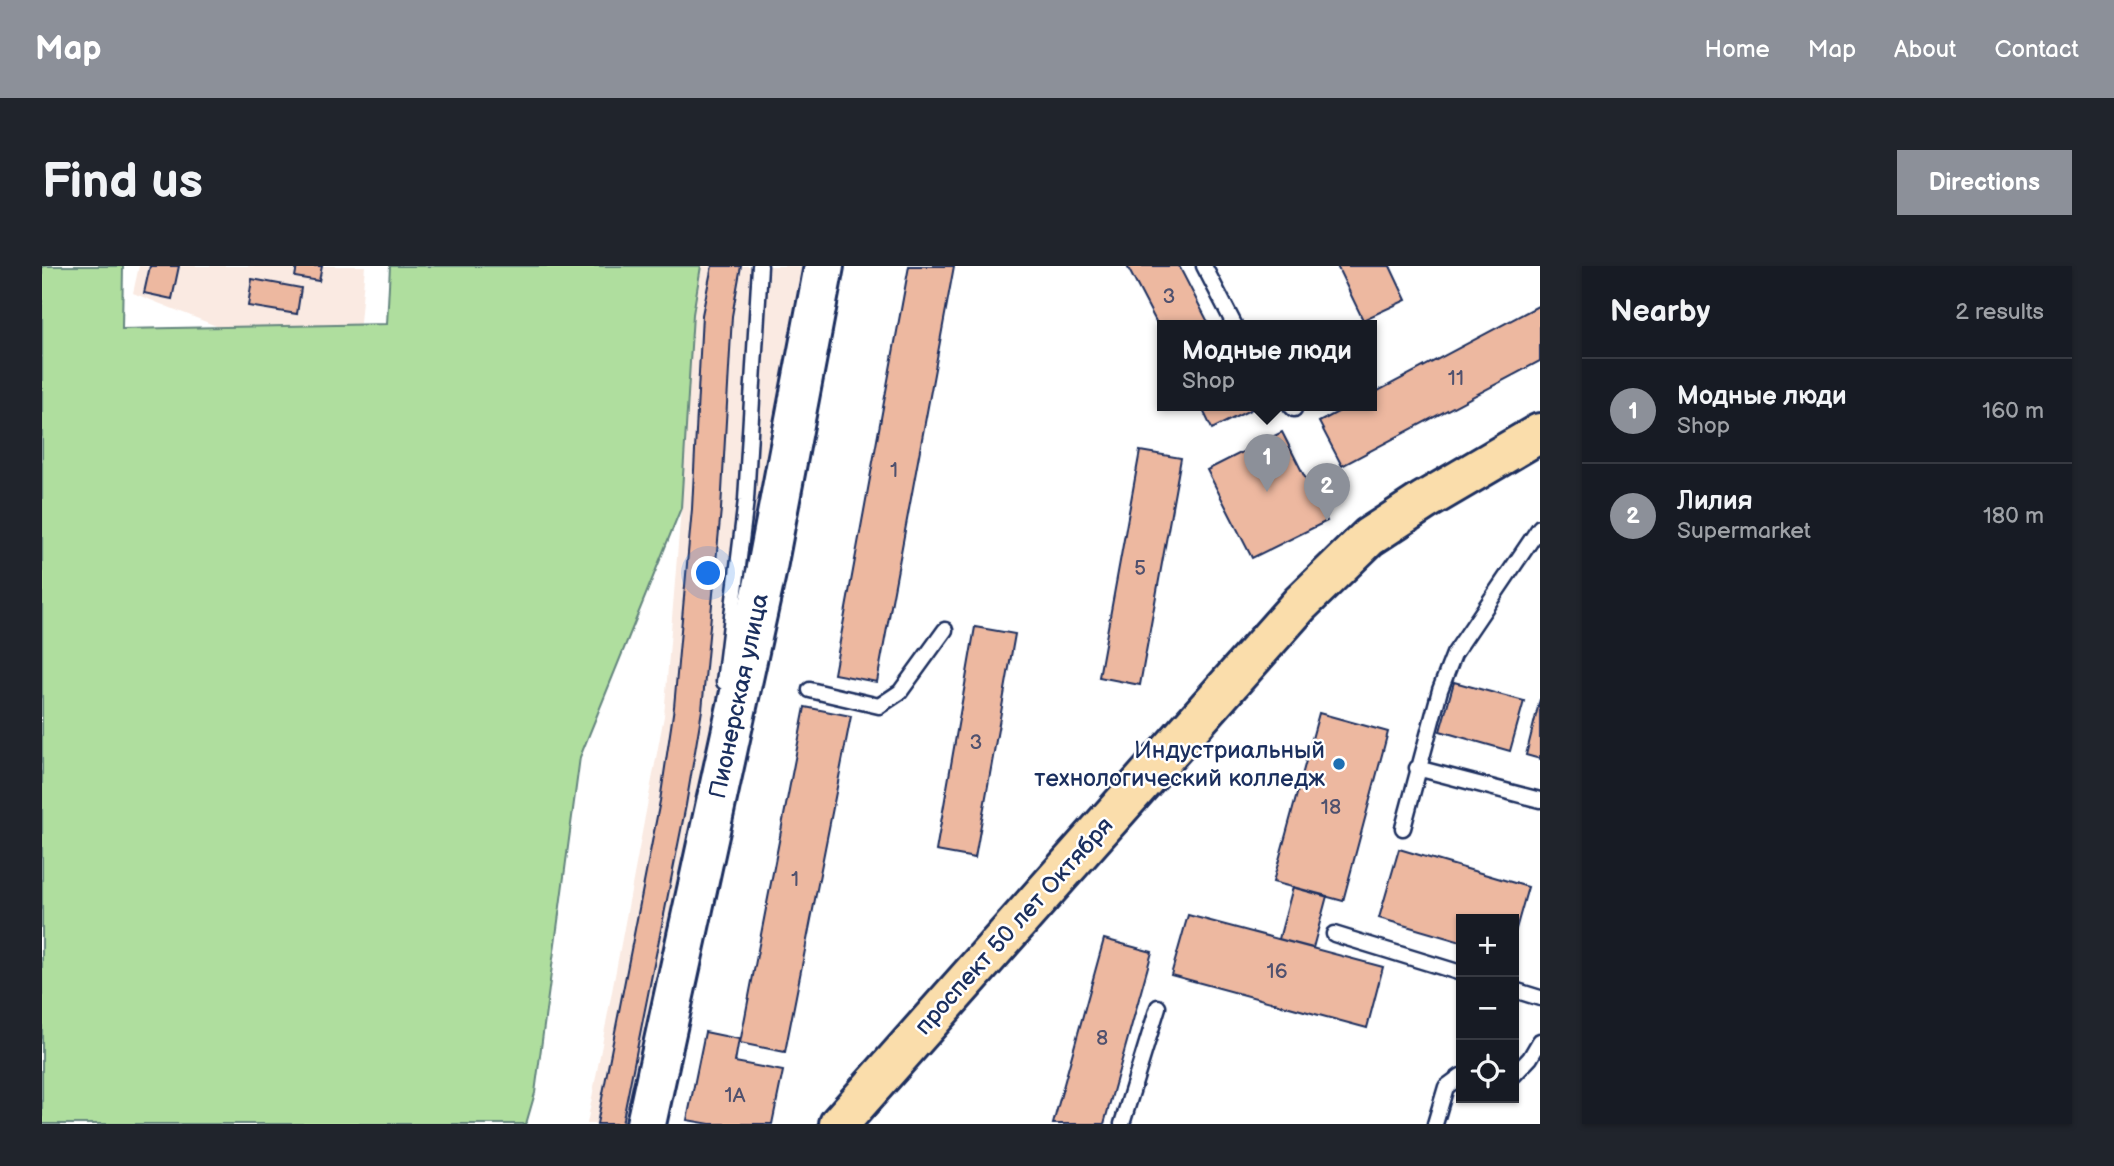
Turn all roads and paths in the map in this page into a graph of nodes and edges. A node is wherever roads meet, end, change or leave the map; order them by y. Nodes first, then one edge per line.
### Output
1 (760, 266) edge
2 (824, 266) edge
3 (1205, 266) edge
4 (1232, 320) edge
5 (1540, 433) edge
6 (1540, 527) edge
7 (946, 630) dead end
8 (810, 690) dead end
9 (1417, 768) junction
10 (1540, 800) edge
11 (1403, 828) dead end
12 (703, 864) junction
13 (1334, 934) dead end
14 (1456, 971) edge
15 (1519, 992) edge
16 (1540, 998) edge
17 (1158, 1007) dead end
18 (1540, 1041) edge
19 (1519, 1070) edge
20 (1456, 1080) edge
21 (646, 1124) edge
22 (839, 1124) edge
23 (1122, 1124) edge
24 (1435, 1124) edge

1 - 12 lane
2 - 12 main road, Пионерская улица
3 - 4 lane
5 - 22 main road, проспект 50 лет Октября
6 - 9 lane
7 - 8 lane
9 - 10 lane
9 - 11 lane
12 - 21 main road, Пионерская улица
13 - 14 lane
15 - 16 lane
17 - 23 lane
18 - 19 lane
20 - 24 lane

